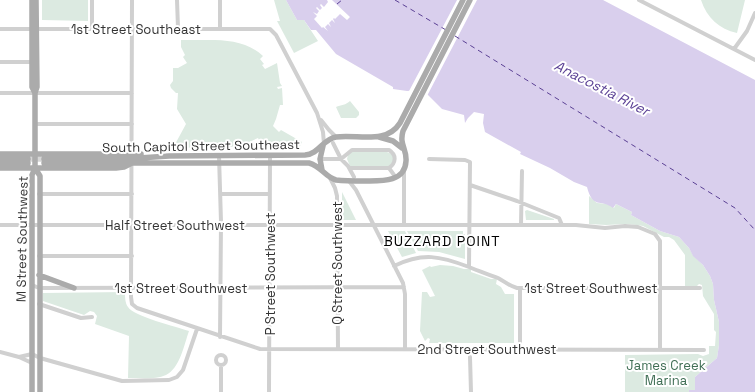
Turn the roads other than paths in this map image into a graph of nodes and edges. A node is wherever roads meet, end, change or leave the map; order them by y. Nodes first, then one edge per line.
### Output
1 (32, 0) edge
2 (36, 0) edge
3 (92, 0) edge
4 (132, 0) edge
5 (177, 0) edge
6 (220, 0) edge
7 (463, 0) edge
8 (470, 0) edge
9 (639, 0) edge
10 (755, 13) edge
11 (178, 28) junction
12 (220, 28) junction
13 (0, 29) edge
14 (34, 29) junction
15 (92, 29) junction
16 (132, 29) junction
17 (734, 50) junction
18 (755, 60) edge
19 (0, 62) edge
20 (32, 62) junction
21 (0, 93) edge
22 (35, 93) junction
23 (132, 93) junction
24 (317, 113) junction
25 (408, 113) junction
26 (36, 124) junction
27 (132, 124) junction
28 (336, 137) junction
29 (377, 137) junction
30 (332, 143) dead end
31 (392, 143) dead end
32 (323, 144) junction
33 (404, 149) junction
34 (389, 150) junction
35 (0, 154) edge
36 (36, 154) junction
37 (219, 156) junction
38 (270, 156) junction
39 (132, 158) junction
40 (0, 159) edge
41 (322, 159) dead end
42 (341, 159) junction
43 (429, 159) dead end
44 (44, 161) tunnel mouth
45 (0, 163) edge
46 (219, 163) junction
47 (270, 163) junction
48 (404, 167) junction
49 (0, 168) edge
50 (35, 168) junction
51 (350, 168) junction
52 (390, 168) junction
53 (522, 171) dead end
54 (323, 172) junction
55 (394, 174) dead end
56 (330, 178) junction
57 (352, 179) junction
58 (470, 185) junction
59 (39, 194) junction
60 (132, 194) junction
61 (221, 194) junction
62 (270, 194) junction
63 (521, 203) junction
64 (0, 225) edge
65 (32, 225) junction
66 (39, 225) junction
67 (132, 225) junction
68 (221, 225) junction
69 (270, 225) junction
70 (337, 225) junction
71 (373, 225) junction
72 (404, 225) junction
73 (469, 225) junction
74 (521, 225) junction
75 (562, 225) junction
76 (39, 256) junction
77 (132, 256) junction
78 (394, 266) junction
79 (469, 267) junction
80 (39, 275) junction
81 (32, 285) junction
82 (404, 287) junction
83 (39, 288) junction
84 (74, 288) junction
85 (132, 288) junction
86 (221, 288) junction
87 (270, 288) junction
88 (338, 288) junction
89 (520, 288) junction
90 (660, 288) junction
91 (700, 288) dead end
92 (39, 304) junction
93 (92, 317) dead end
94 (197, 329) junction
95 (220, 337) junction
96 (269, 349) junction
97 (338, 349) junction
98 (405, 349) junction
99 (520, 349) junction
100 (660, 349) junction
101 (704, 350) dead end
102 (0, 352) edge
103 (32, 354) junction
104 (19, 357) junction
105 (470, 357) dead end
106 (40, 358) junction
107 (32, 363) junction
108 (221, 365) dead end
109 (32, 392) edge
110 (40, 392) edge
111 (221, 392) edge
112 (269, 392) edge
113 (471, 392) edge

1 - 14 main road
2 - 14 main road
3 - 15 street
4 - 16 street
5 - 11 street
6 - 12 street
7 - 25 main road
8 - 25 main road
9 - 17 street
10 - 17 street
11 - 12 street, 1st Street Southeast
11 - 16 street, 1st Street Southeast
12 - 24 street, 1st Street Southeast
13 - 14 street, 1st Street Southeast
14 - 15 street, 1st Street Southeast
14 - 20 main road
14 - 22 main road
15 - 16 street, 1st Street Southeast
16 - 23 street
17 - 18 street
19 - 20 street
20 - 22 main road
21 - 22 street
22 - 23 street
22 - 26 main road
23 - 27 street
24 - 28 street
24 - 32 street
25 - 29 main road
25 - 33 main road
26 - 27 street
26 - 36 main road
27 - 39 street
28 - 29 main road
28 - 32 main road, South Capitol Street Southeast
29 - 33 main road
30 - 42 street
31 - 34 street
32 - 38 main road, South Capitol Street Southeast
32 - 54 main road
33 - 48 main road
34 - 42 street
34 - 52 street
35 - 36 main road
36 - 39 main road
36 - 50 main road
37 - 38 main road, South Capitol Street Southeast
37 - 39 main road, South Capitol Street Southeast
37 - 46 street
38 - 47 street, P Street Southwest
39 - 44 main road
39 - 46 main road
39 - 50 main road
39 - 60 street
40 - 45 main road
41 - 42 street
42 - 51 street
43 - 58 street
46 - 47 main road
46 - 61 street
47 - 54 main road
47 - 62 street, P Street Southwest
48 - 57 main road
48 - 72 street
49 - 50 main road
50 - 59 main road, M Street Southwest
50 - 65 main road, M Street Southwest
51 - 52 street
51 - 57 street
52 - 55 street
53 - 63 street
54 - 56 main road
56 - 57 main road
56 - 70 street, Q Street Southwest
57 - 71 street
58 - 63 street
58 - 73 street
59 - 60 street
59 - 66 main road, M Street Southwest
60 - 67 street
61 - 62 street
61 - 68 street
62 - 69 street, P Street Southwest
63 - 74 street
63 - 75 street
64 - 65 street, Half Street Southwest
65 - 66 street, Half Street Southwest
65 - 81 main road, M Street Southwest
66 - 67 street, Half Street Southwest
66 - 76 main road, M Street Southwest
67 - 68 street, Half Street Southwest
67 - 77 street
68 - 69 street, Half Street Southwest
68 - 86 street
69 - 70 street, Half Street Southwest
69 - 87 street, P Street Southwest
70 - 71 street, Half Street Southwest
70 - 88 street, Q Street Southwest
71 - 72 street, Half Street Southwest
71 - 78 street
72 - 73 street, Half Street Southwest
73 - 74 street, Half Street Southwest
73 - 79 street
74 - 75 street, Half Street Southwest
75 - 90 street, Half Street Southwest
76 - 77 street
76 - 80 main road, M Street Southwest
77 - 85 street
78 - 79 street, 1st Street Southwest
78 - 82 street
79 - 89 street, 1st Street Southwest
80 - 83 main road, M Street Southwest
80 - 84 main road
81 - 83 street, 1st Street Southwest
81 - 103 main road, M Street Southwest
82 - 88 street, 1st Street Southwest
82 - 98 street
83 - 84 street, 1st Street Southwest
83 - 92 main road, M Street Southwest
84 - 85 street, 1st Street Southwest
85 - 86 street, 1st Street Southwest
85 - 94 street, 2nd Street Southwest
86 - 87 street, 1st Street Southwest
86 - 95 street
87 - 88 street, 1st Street Southwest
87 - 96 street, P Street Southwest
88 - 97 street, Q Street Southwest
89 - 90 street, 1st Street Southwest
89 - 99 street
90 - 91 street, 1st Street Southwest
90 - 100 street
92 - 93 street
92 - 106 main road, M Street Southwest
94 - 95 street, 2nd Street Southwest
94 - 106 street
95 - 96 street, 2nd Street Southwest
96 - 97 street, 2nd Street Southwest
96 - 112 street, P Street Southwest
97 - 98 street, 2nd Street Southwest
98 - 99 street, 2nd Street Southwest
99 - 100 street, 2nd Street Southwest
100 - 101 street, 2nd Street Southwest
102 - 104 street
103 - 104 street
103 - 106 street
103 - 107 main road, M Street Southwest
104 - 107 street
105 - 113 street
106 - 110 main road, M Street Southwest
107 - 109 main road, M Street Southwest
108 - 111 street

